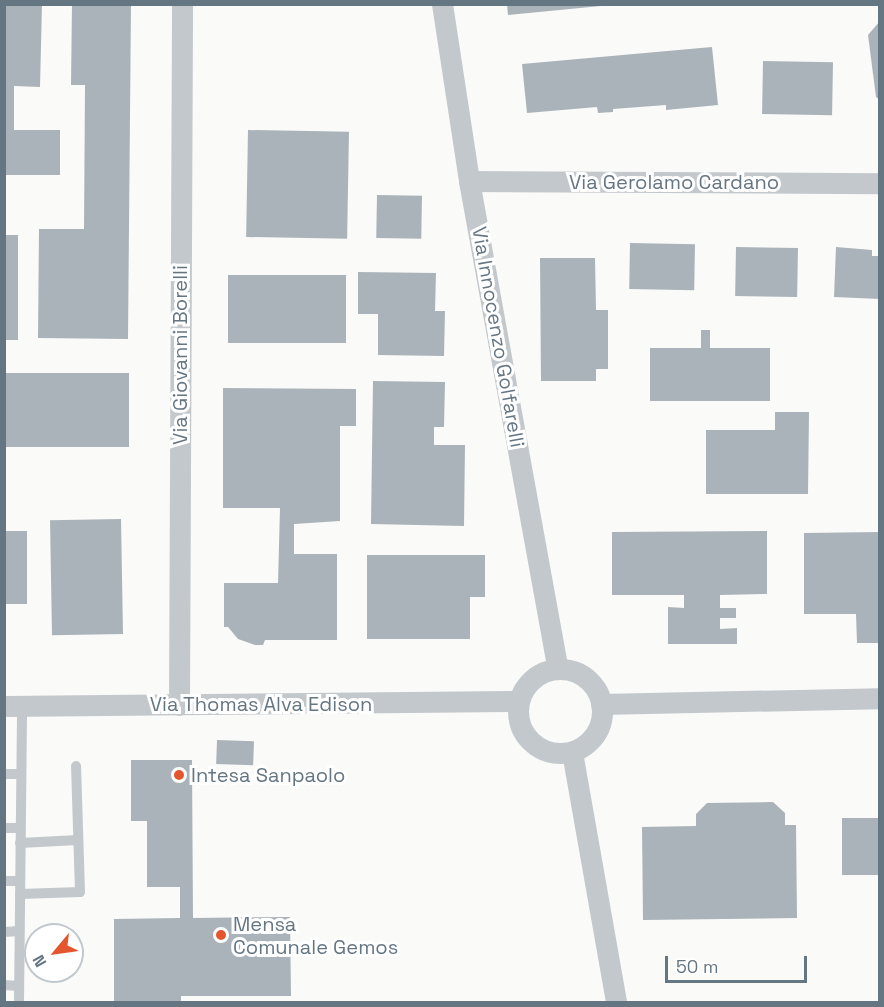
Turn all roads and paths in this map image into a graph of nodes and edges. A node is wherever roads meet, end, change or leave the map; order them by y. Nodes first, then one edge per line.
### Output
1 (182, 4) edge
2 (442, 4) edge
3 (469, 181) junction
4 (879, 183) edge
5 (558, 669) junction
6 (879, 698) edge
7 (518, 701) junction
8 (601, 704) junction
9 (13, 705) edge
10 (179, 705) junction
11 (572, 752) junction
12 (76, 766) dead end
13 (4, 774) edge
14 (20, 774) junction
15 (4, 828) edge
16 (20, 828) junction
17 (78, 840) junction
18 (20, 843) junction
19 (4, 881) edge
20 (20, 882) junction
21 (20, 894) junction
22 (19, 931) junction
23 (4, 932) edge
24 (4, 985) edge
25 (19, 986) junction
26 (19, 1002) edge
27 (616, 1002) edge

1 - 10 street, Via Giovanni Borelli
2 - 3 street, Via Innocenzo Golfarelli
3 - 4 street, Via Gerolamo Cardano
3 - 5 street, Via Innocenzo Golfarelli
5 - 7 street
5 - 8 street
6 - 8 street
7 - 10 street, Via Thomas Alva Edison
7 - 11 street
8 - 11 street
9 - 10 street, Via Thomas Alva Edison
9 - 14 lane
11 - 27 street
12 - 17 lane
13 - 14 lane
14 - 16 lane
15 - 16 lane
16 - 18 lane
17 - 18 lane
17 - 21 lane
18 - 20 lane
19 - 20 lane
20 - 21 lane
21 - 22 lane
22 - 23 lane
22 - 25 lane
24 - 25 lane
25 - 26 lane

